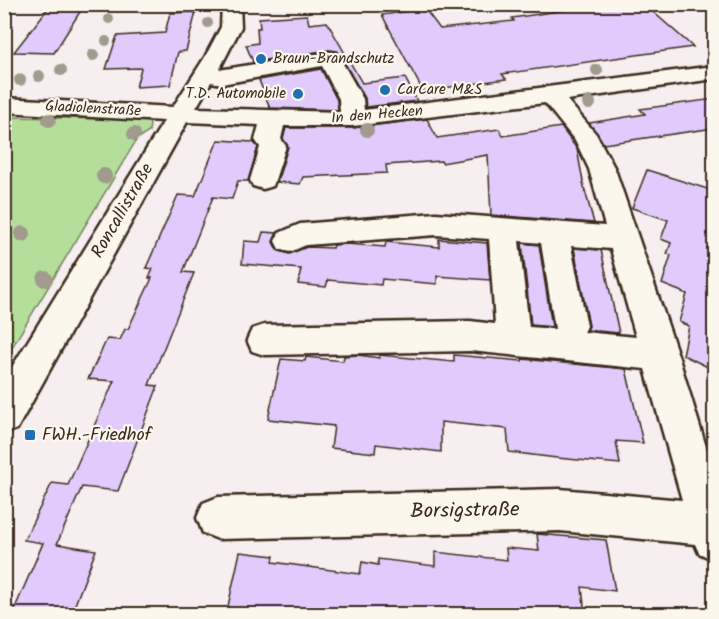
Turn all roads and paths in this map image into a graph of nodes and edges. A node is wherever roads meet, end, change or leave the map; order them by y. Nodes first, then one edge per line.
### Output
1 (231, 4) edge
2 (714, 72) edge
3 (205, 75) junction
4 (551, 95) junction
5 (4, 105) edge
6 (181, 113) junction
7 (273, 119) junction
8 (353, 119) junction
9 (263, 180) dead end
10 (503, 229) junction
11 (554, 233) junction
12 (625, 239) junction
13 (290, 241) dead end
14 (570, 326) dead end
15 (264, 340) dead end
16 (513, 340) junction
17 (660, 355) junction
18 (4, 416) edge
19 (218, 518) dead end
20 (712, 531) edge

1 - 3 street, Roncallistraße
2 - 4 street, In den Hecken
3 - 6 street, Roncallistraße
3 - 8 street
4 - 8 street, In den Hecken
4 - 12 street, Borsigstraße
5 - 6 street, Gladiolenstraße
6 - 7 street, In den Hecken
6 - 18 street, Roncallistraße
7 - 8 street, In den Hecken
7 - 9 street
10 - 11 street
10 - 13 street
10 - 16 street
11 - 12 street
11 - 14 street
12 - 17 street, Borsigstraße
15 - 16 street
16 - 17 street
17 - 20 street, Borsigstraße
19 - 20 street, Borsigstraße

